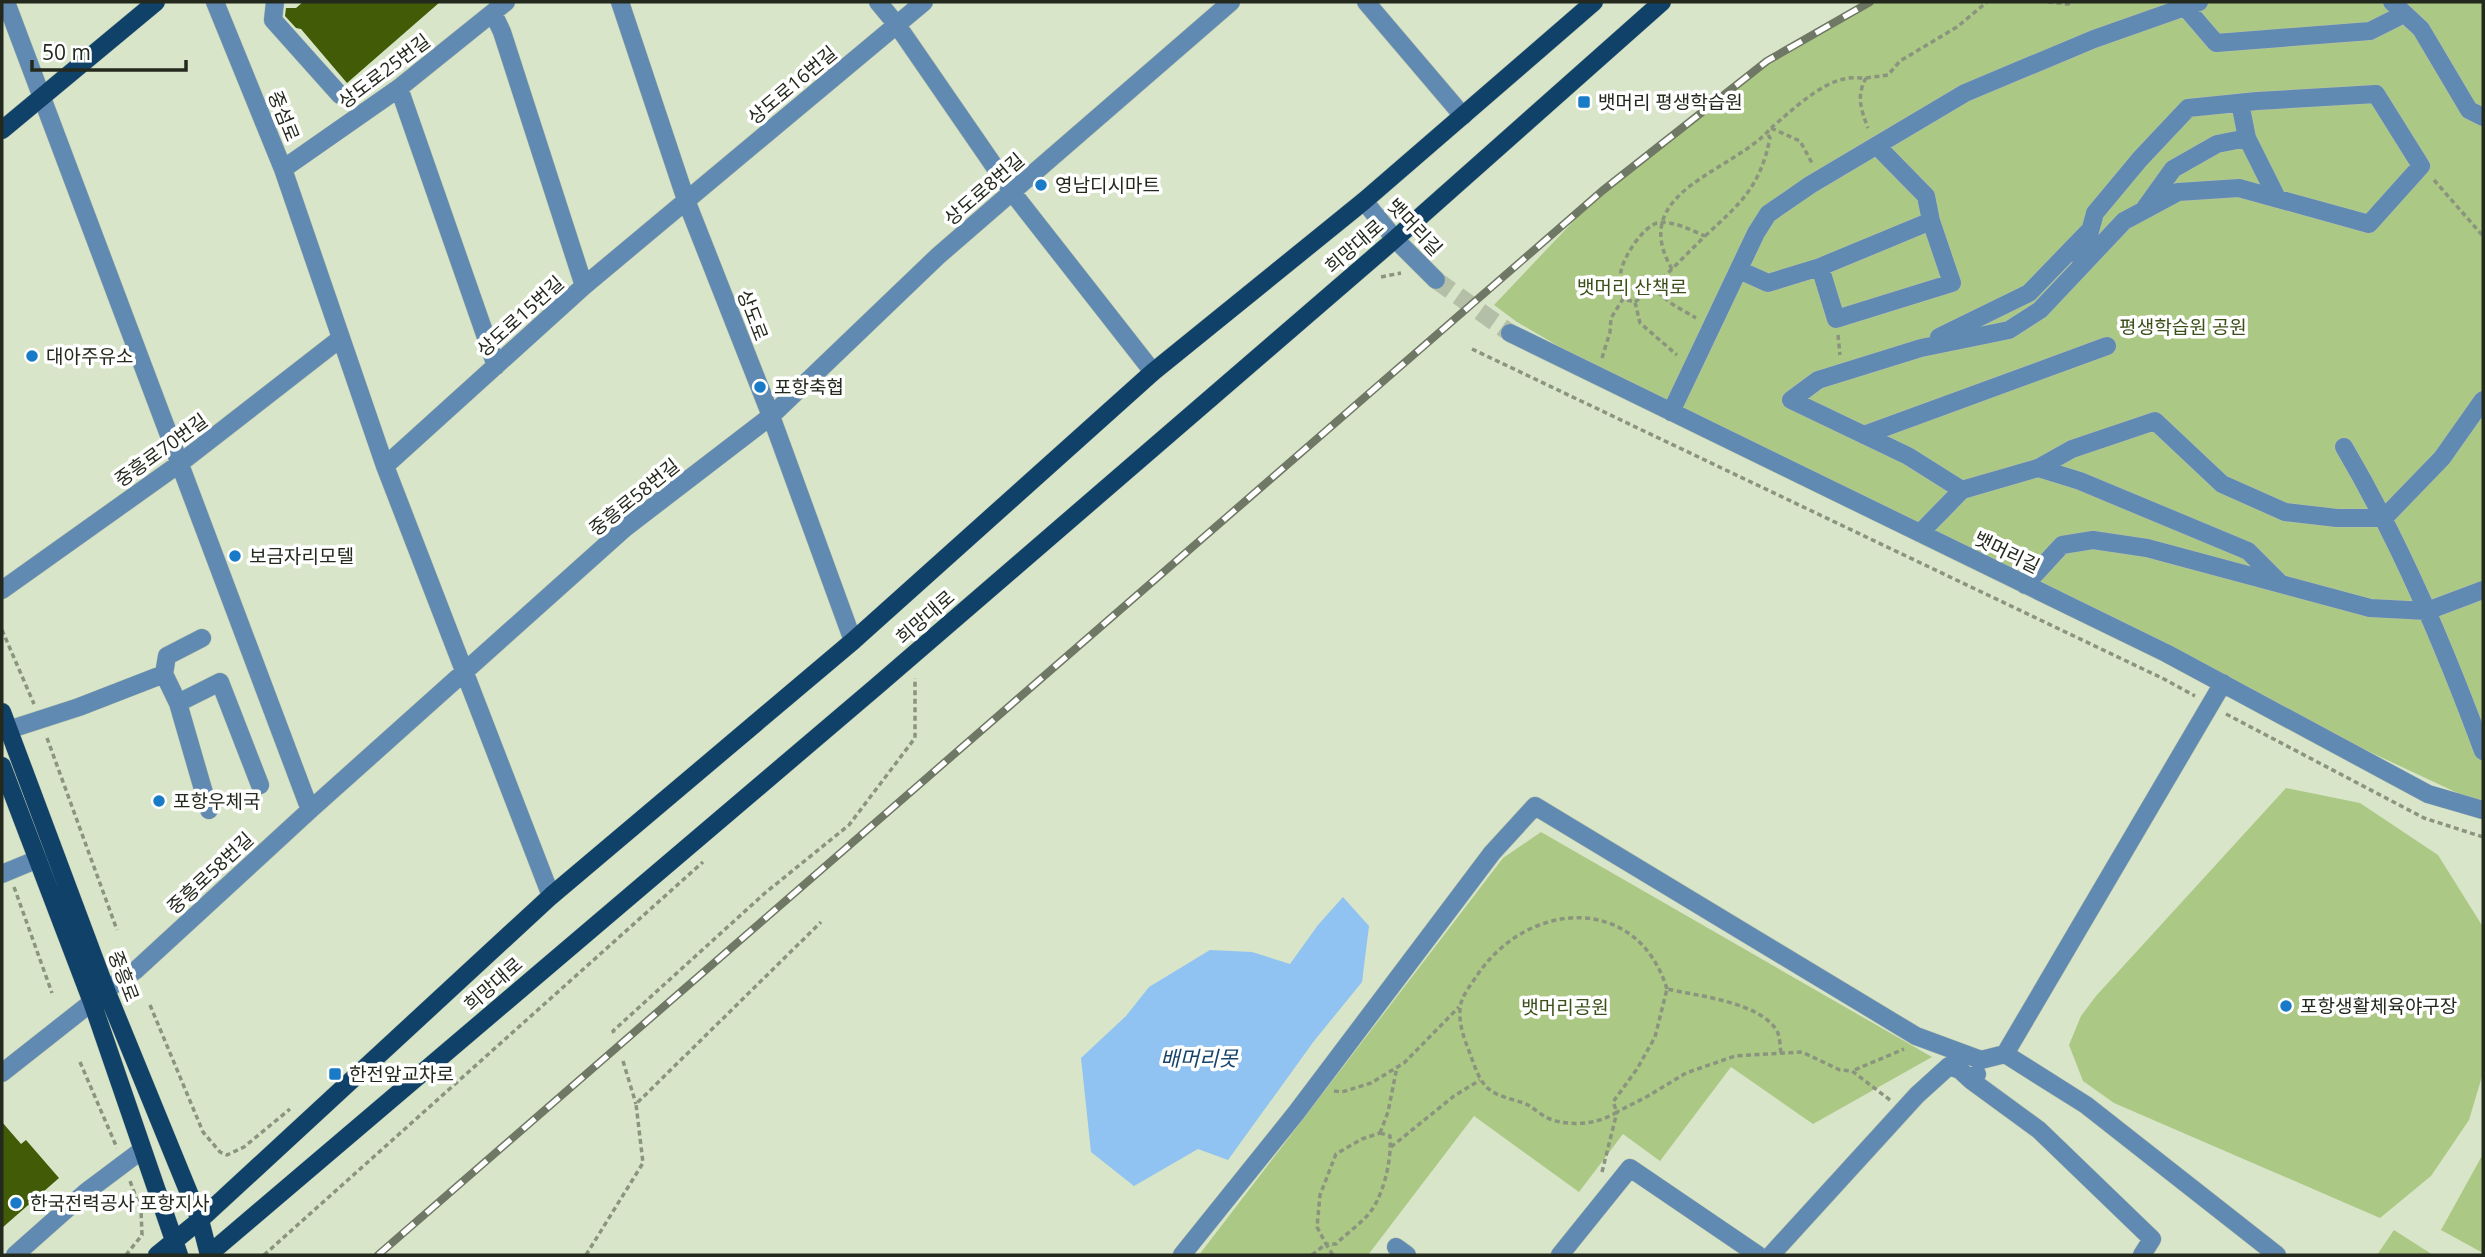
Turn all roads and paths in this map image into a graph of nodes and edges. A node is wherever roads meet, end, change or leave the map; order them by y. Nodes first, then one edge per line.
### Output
1 (6, 2) edge
2 (156, 2) edge
3 (215, 2) edge
4 (275, 2) edge
5 (620, 2) edge
6 (878, 2) edge
7 (924, 2) edge
8 (1231, 2) edge
9 (1366, 2) edge
10 (1594, 2) edge
11 (1662, 2) edge
12 (1987, 2) edge
13 (2048, 2) edge
14 (2071, 2) edge
15 (2192, 4) edge
16 (499, 8) edge
17 (2398, 8) edge
18 (897, 25) junction
19 (1866, 78) junction
20 (399, 88) junction
21 (41, 95) junction
22 (340, 95) dead end
23 (2240, 103) junction
24 (1463, 116) junction
25 (2483, 117) edge
26 (1771, 128) junction
27 (2, 130) edge
28 (1767, 133) junction
29 (2247, 138) junction
30 (1877, 146) junction
31 (2421, 166) junction
32 (283, 169) junction
33 (1820, 179) junction
34 (1012, 192) junction
35 (2277, 198) junction
36 (686, 200) junction
37 (1364, 201) junction
38 (2143, 211) junction
39 (1931, 221) junction
40 (1662, 223) junction
41 (2091, 229) junction
42 (1705, 236) junction
43 (2483, 236) edge
44 (1395, 239) junction
45 (1820, 267) junction
46 (2080, 268) junction
47 (1672, 269) junction
48 (1739, 270) junction
49 (1436, 280) tunnel mouth
50 (584, 286) junction
51 (1657, 292) junction
52 (1623, 299) junction
53 (1635, 302) junction
54 (1715, 319) junction
55 (1836, 319) junction
56 (1510, 333) tunnel mouth
57 (341, 338) junction
58 (2107, 346) dead end
59 (1921, 348) junction
60 (1472, 349) dead end
61 (496, 366) junction
62 (1693, 366) junction
63 (1153, 372) junction
64 (1843, 372) junction
65 (1597, 375) junction
66 (2483, 400) edge
67 (1671, 412) junction
68 (771, 416) junction
69 (1864, 435) junction
70 (2344, 447) dead end
71 (179, 464) junction
72 (385, 466) junction
73 (2038, 468) junction
74 (1962, 489) junction
75 (2384, 518) junction
76 (1920, 533) junction
77 (2025, 584) junction
78 (2282, 585) junction
79 (2, 590) edge
80 (2483, 590) edge
81 (2427, 611) junction
82 (2, 630) edge
83 (202, 638) dead end
84 (853, 641) junction
85 (914, 654) junction
86 (464, 671) junction
87 (164, 674) junction
88 (2223, 684) junction
89 (178, 703) junction
90 (2210, 705) junction
91 (2, 712) edge
92 (40, 719) junction
93 (8, 730) junction
94 (2483, 751) edge
95 (2, 766) edge
96 (260, 785) dead end
97 (209, 810) dead end
98 (310, 810) junction
99 (2483, 810) edge
100 (2483, 837) edge
101 (38, 859) junction
102 (5, 873) edge
103 (551, 896) junction
104 (821, 922) dead end
105 (117, 930) dead end
106 (1667, 989) junction
107 (106, 990) junction
108 (52, 993) dead end
109 (92, 1002) junction
110 (150, 1005) dead end
111 (1459, 1007) junction
112 (614, 1033) dead end
113 (1924, 1039) junction
114 (1781, 1053) junction
115 (2005, 1054) junction
116 (1981, 1060) junction
117 (623, 1061) dead end
118 (80, 1062) dead end
119 (1397, 1066) junction
120 (1852, 1071) junction
121 (2, 1073) edge
122 (1480, 1080) junction
123 (1972, 1081) junction
124 (1315, 1088) junction
125 (636, 1104) junction
126 (295, 1105) dead end
127 (1903, 1110) junction
128 (1617, 1112) junction
129 (1380, 1133) junction
130 (1391, 1147) junction
131 (142, 1150) junction
132 (123, 1164) junction
133 (1606, 1198) junction
134 (200, 1220) junction
135 (1326, 1244) junction
136 (176, 1248) edge
137 (15, 1255) edge
138 (126, 1255) edge
139 (157, 1255) edge
140 (209, 1255) edge
141 (586, 1255) edge
142 (1182, 1255) edge
143 (1312, 1255) edge
144 (1333, 1255) edge
145 (1560, 1255) edge
146 (1758, 1255) edge
147 (1771, 1255) edge
148 (2142, 1255) edge
149 (2277, 1255) edge

1 - 21 street
2 - 21 main road
3 - 32 street, 중섬로
4 - 22 street
5 - 36 street, 상도로
6 - 18 street
7 - 18 street, 상도로16번길
8 - 34 street, 상도로8번길
9 - 24 street
10 - 24 main road, 희망대로
11 - 44 main road, 희망대로
12 - 19 path
13 - 14 path
15 - 17 street
15 - 30 street
16 - 20 street, 상도로25번길
16 - 50 street
17 - 25 street
18 - 34 street
18 - 36 street, 상도로16번길
19 - 26 path
19 - 30 path
20 - 32 street, 상도로25번길
20 - 61 street
21 - 27 main road
21 - 71 street
23 - 29 street
23 - 31 street
23 - 41 street
24 - 37 main road, 희망대로
26 - 28 path
26 - 33 path
28 - 40 path
28 - 42 path
29 - 35 street
29 - 38 street
30 - 33 street
30 - 39 street
31 - 35 street
31 - 43 path
32 - 57 street, 중섬로
33 - 48 street
34 - 63 street
34 - 68 street, 상도로8번길
35 - 38 street
36 - 50 street, 상도로15번길
36 - 68 street, 상도로
37 - 44 street, 뱃머리길
37 - 63 main road, 희망대로
38 - 46 street
39 - 45 street
39 - 55 street
40 - 42 path
40 - 47 path
40 - 52 path
41 - 46 street
41 - 59 street
42 - 47 path
44 - 49 street, 뱃머리길
44 - 85 main road, 희망대로
45 - 48 street
45 - 55 street
46 - 59 street
47 - 51 path
48 - 54 street
50 - 61 street, 상도로15번길
51 - 53 path
51 - 54 path
52 - 53 path
52 - 65 path
53 - 62 path
54 - 62 street
55 - 64 path
56 - 65 street, 뱃머리길
57 - 71 street, 중흥로70번길
57 - 72 street
58 - 69 street
59 - 64 street
60 - 90 path
61 - 72 street, 상도로15번길
62 - 67 street
63 - 84 main road, 희망대로
64 - 69 street
65 - 67 street, 뱃머리길
66 - 75 street
67 - 76 street, 뱃머리길
68 - 84 street, 상도로
68 - 86 street, 중흥로58번길
69 - 74 street
70 - 75 street
71 - 79 street, 중흥로70번길
71 - 98 street
72 - 86 street
73 - 74 street
73 - 75 street
73 - 78 street
74 - 76 street
75 - 81 street
76 - 77 street, 뱃머리길
77 - 78 street
77 - 88 street, 뱃머리길
78 - 81 street
80 - 81 street
81 - 94 street
82 - 92 path
83 - 87 street
84 - 103 main road, 희망대로
85 - 112 path
85 - 140 main road, 희망대로
86 - 98 street, 중흥로58번길
86 - 103 street
87 - 89 street
87 - 92 street
88 - 90 street
88 - 99 street, 뱃머리길
89 - 96 street
89 - 97 street
90 - 100 path
90 - 115 street
91 - 93 main road, 중흥로
92 - 93 street
92 - 105 path
93 - 107 main road, 중흥로
95 - 101 main road, 중흥로
98 - 107 street, 중흥로58번길
101 - 102 street
101 - 109 main road, 중흥로
102 - 108 path
103 - 134 main road, 희망대로
104 - 125 path
106 - 111 path
106 - 114 path
106 - 128 path
107 - 134 main road, 중흥로
109 - 121 street
109 - 131 main road, 중흥로
110 - 126 path
111 - 119 path
111 - 122 path
113 - 116 street
113 - 120 path
113 - 124 street
114 - 120 path
114 - 128 path
115 - 116 street
115 - 149 street
116 - 123 street
117 - 125 path
118 - 132 path
119 - 124 path
119 - 129 path
120 - 127 path
122 - 128 path
122 - 130 path
123 - 127 street
123 - 148 street
124 - 142 street
125 - 141 path
127 - 147 street
128 - 133 path
129 - 130 path
129 - 135 path
130 - 135 path
131 - 132 street
131 - 136 main road, 중흥로
132 - 137 street
132 - 138 path
133 - 145 street
133 - 146 street
134 - 136 main road, 희망대로
134 - 140 main road, 중흥로
135 - 143 path
135 - 144 path
136 - 139 main road, 희망대로

